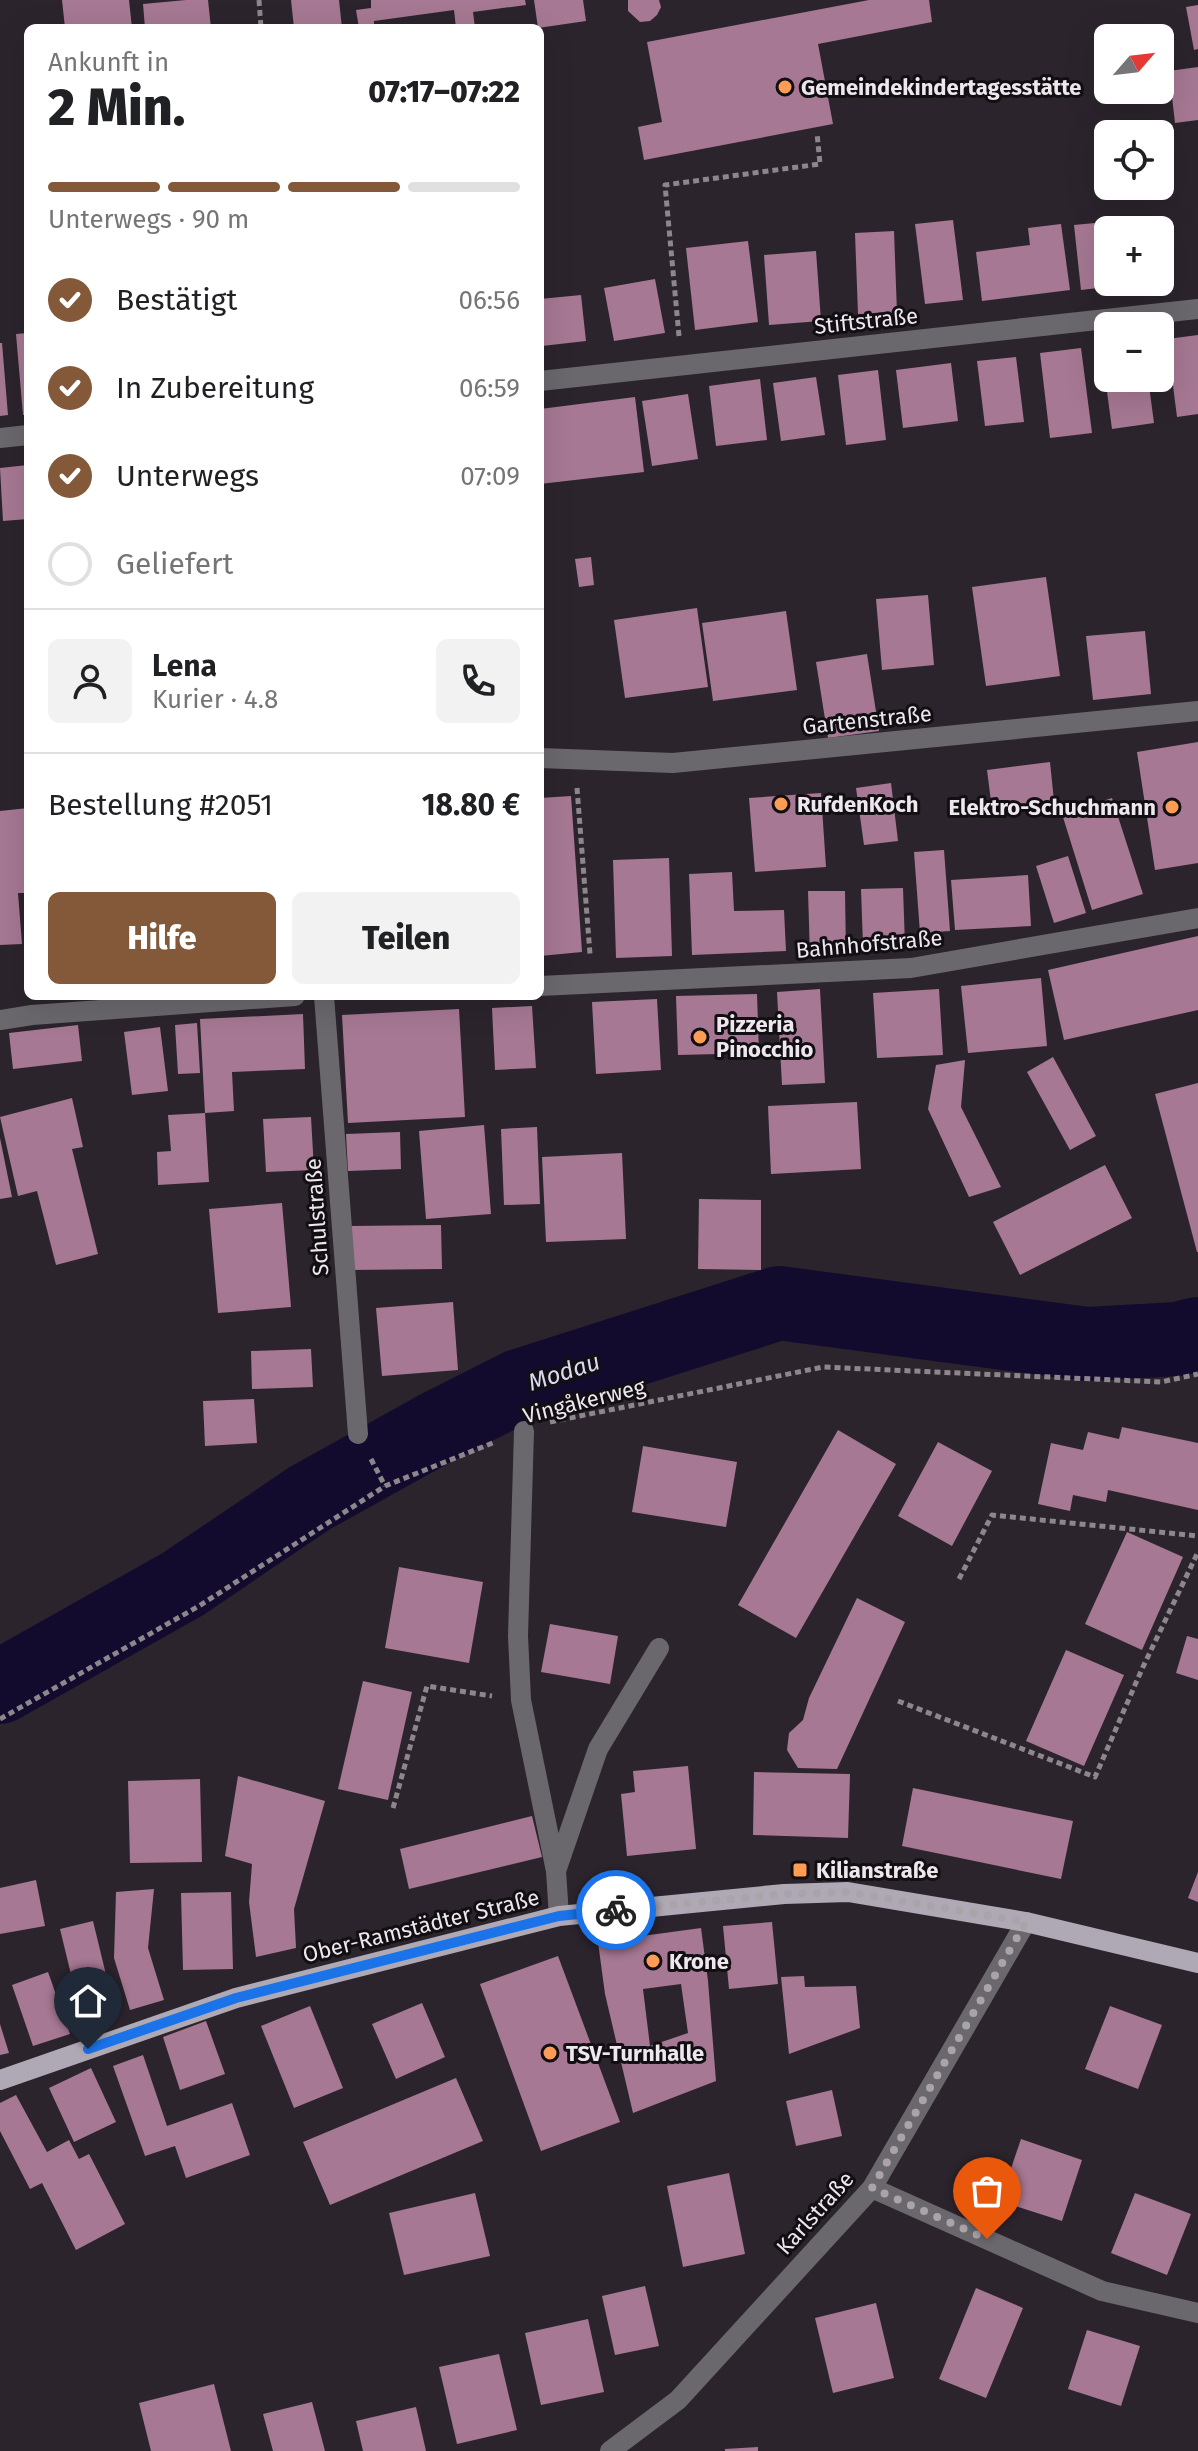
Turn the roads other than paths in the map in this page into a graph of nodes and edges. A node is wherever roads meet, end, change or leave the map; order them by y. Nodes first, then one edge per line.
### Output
1 (1198, 309) edge
2 (544, 381) edge
3 (24, 435) edge
4 (0, 438) edge
5 (1198, 711) edge
6 (544, 758) edge
7 (1198, 918) edge
8 (544, 986) edge
9 (240, 1000) edge
10 (324, 1000) edge
11 (0, 1020) edge
12 (524, 1431) road end
13 (358, 1434) dead end
14 (659, 1648) dead end
15 (556, 1871) junction
16 (559, 1916) junction
17 (1026, 1922) junction
18 (1198, 1963) edge
19 (0, 2080) edge
20 (872, 2188) junction
21 (1198, 2313) edge
22 (610, 2451) edge

1 - 2 street, Stiftstraße
3 - 4 street
5 - 6 street, Gartenstraße
7 - 8 street, Bahnhofstraße
9 - 11 street
10 - 13 street, Schulstraße
12 - 15 street
14 - 15 street
15 - 16 street
16 - 17 main road, Ober-Ramstädter Straße
16 - 19 main road, Ober-Ramstädter Straße
17 - 18 main road, Ober-Ramstädter Straße
17 - 20 street, Karlstraße
20 - 21 street
20 - 22 street, Karlstraße

